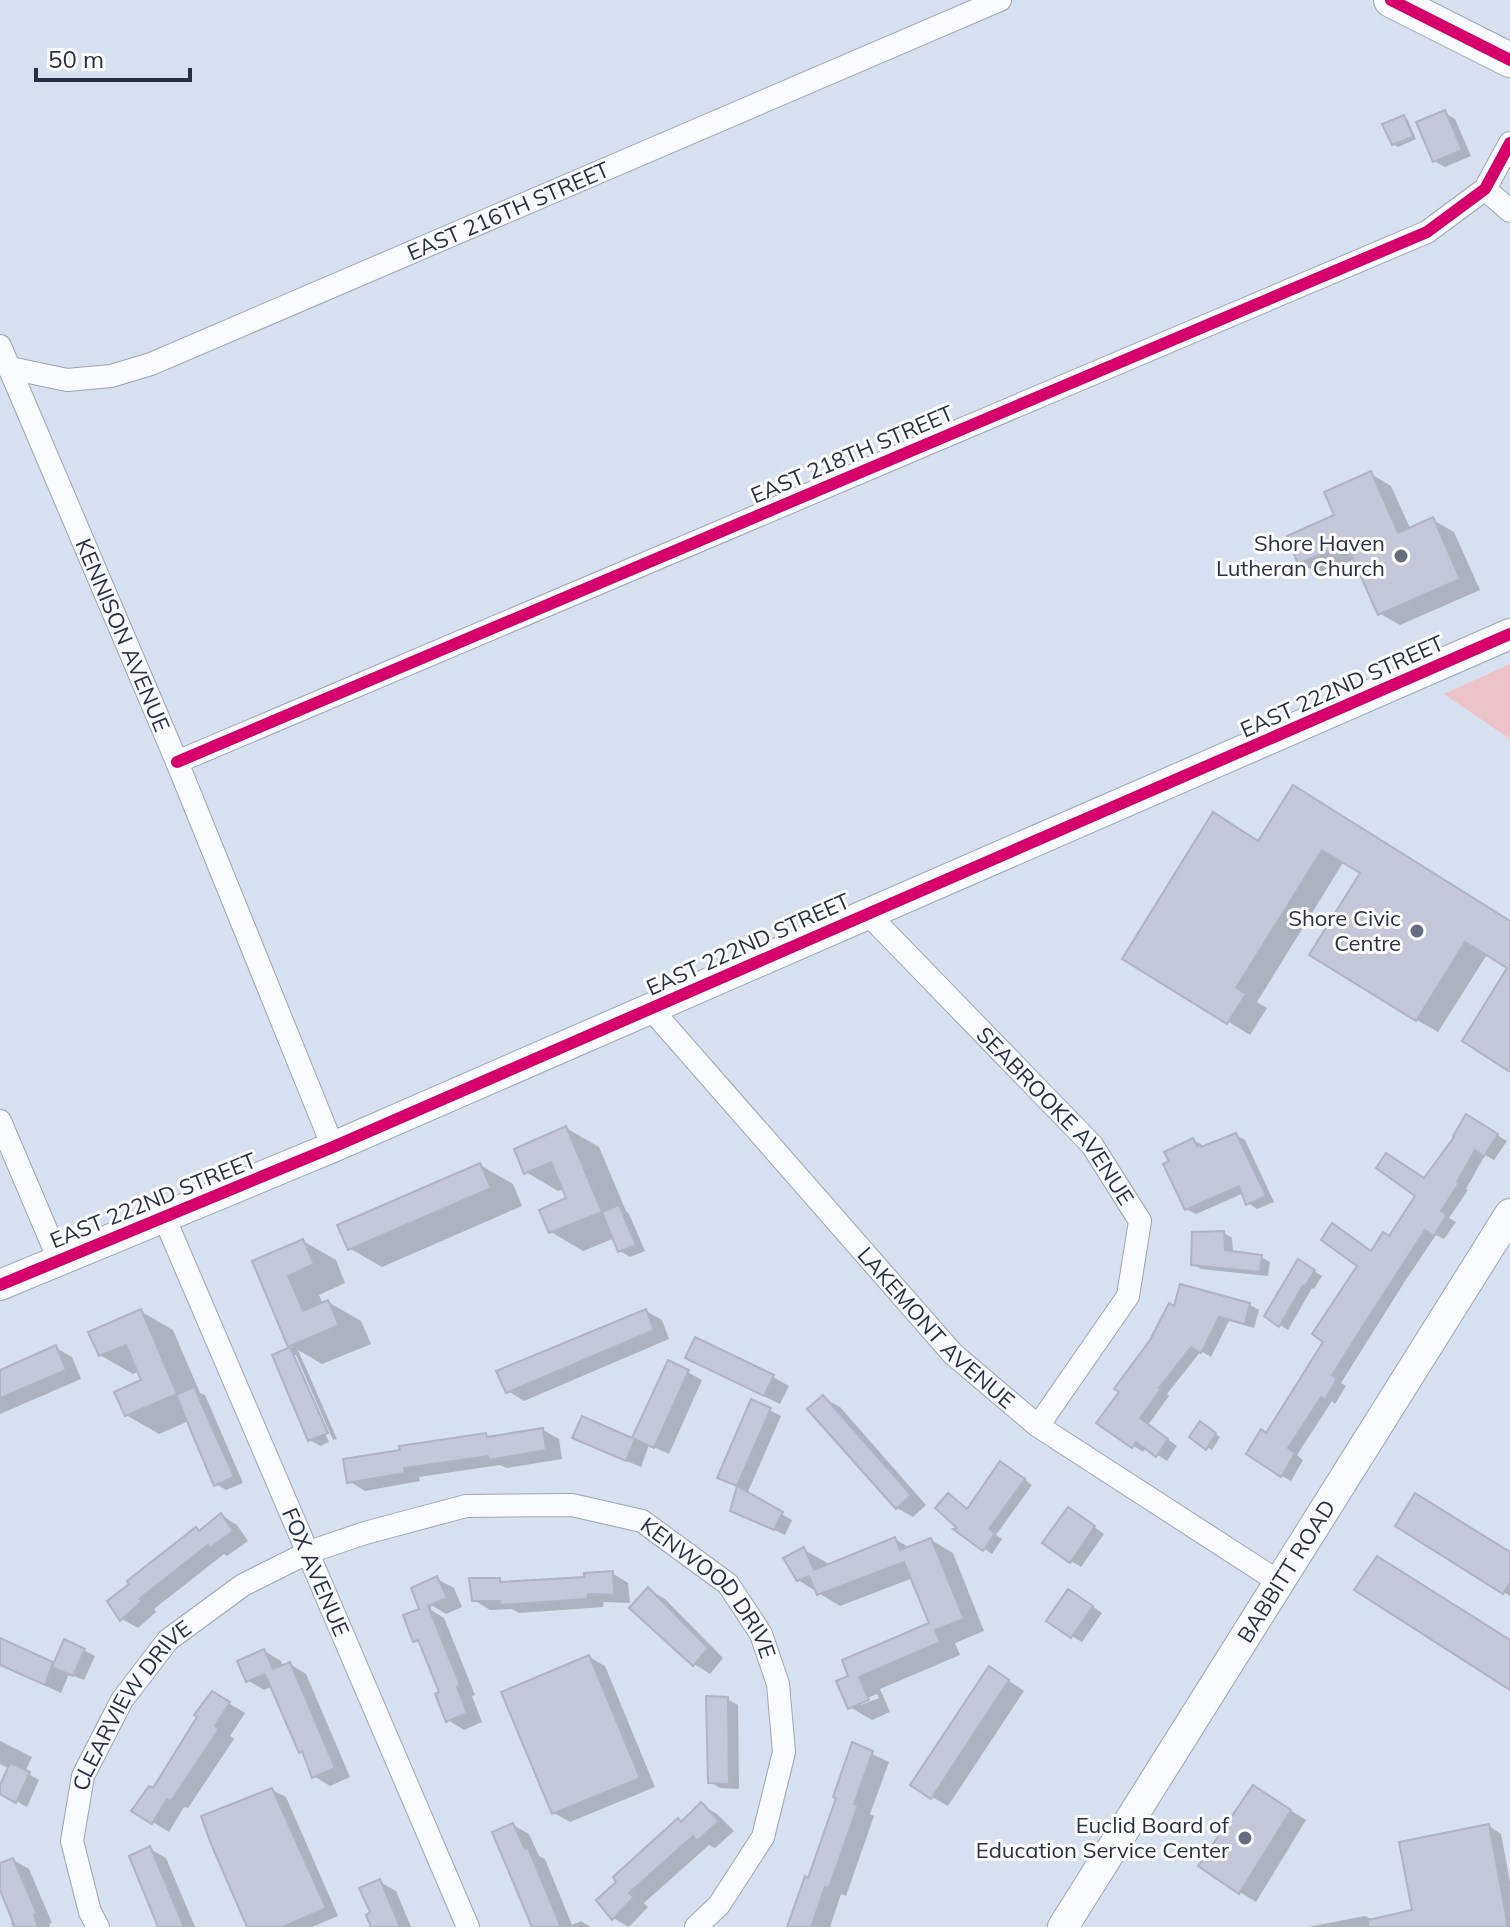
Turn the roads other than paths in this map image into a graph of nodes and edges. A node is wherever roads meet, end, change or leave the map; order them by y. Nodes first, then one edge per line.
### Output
1 (1000, 0) edge
2 (1398, 2) edge
3 (1510, 60) edge
4 (1510, 143) edge
5 (1485, 189) junction
6 (1510, 211) edge
7 (0, 346) edge
8 (5, 366) edge
9 (1510, 634) edge
10 (177, 762) junction
11 (868, 914) junction
12 (651, 1009) junction
13 (0, 1121) edge
14 (333, 1147) junction
15 (1510, 1214) edge
16 (164, 1217) junction
17 (59, 1260) junction
18 (0, 1285) edge
19 (1038, 1426) junction
20 (309, 1552) junction
21 (1279, 1582) junction
22 (98, 1927) edge
23 (468, 1927) edge
24 (696, 1927) edge
25 (1063, 1927) edge

1 - 8 street, EAST 216TH STREET
2 - 3 main road
4 - 5 street, EAST 218TH STREET
5 - 6 street
5 - 10 street, EAST 218TH STREET
7 - 8 street, KENNISON AVENUE
8 - 10 street, KENNISON AVENUE
9 - 11 street, EAST 222ND STREET
10 - 14 street, KENNISON AVENUE
11 - 12 street, EAST 222ND STREET
11 - 19 street, SEABROOKE AVENUE
12 - 14 street, EAST 222ND STREET
12 - 19 street, LAKEMONT AVENUE
13 - 17 street
14 - 16 street, EAST 222ND STREET
15 - 21 street, BABBITT ROAD
16 - 17 street, EAST 222ND STREET
16 - 20 street, FOX AVENUE
17 - 18 street, EAST 222ND STREET
19 - 21 street, LAKEMONT AVENUE
20 - 22 street, CLEARVIEW DRIVE
20 - 23 street, FOX AVENUE
20 - 24 street, KENWOOD DRIVE
21 - 25 street, BABBITT ROAD

